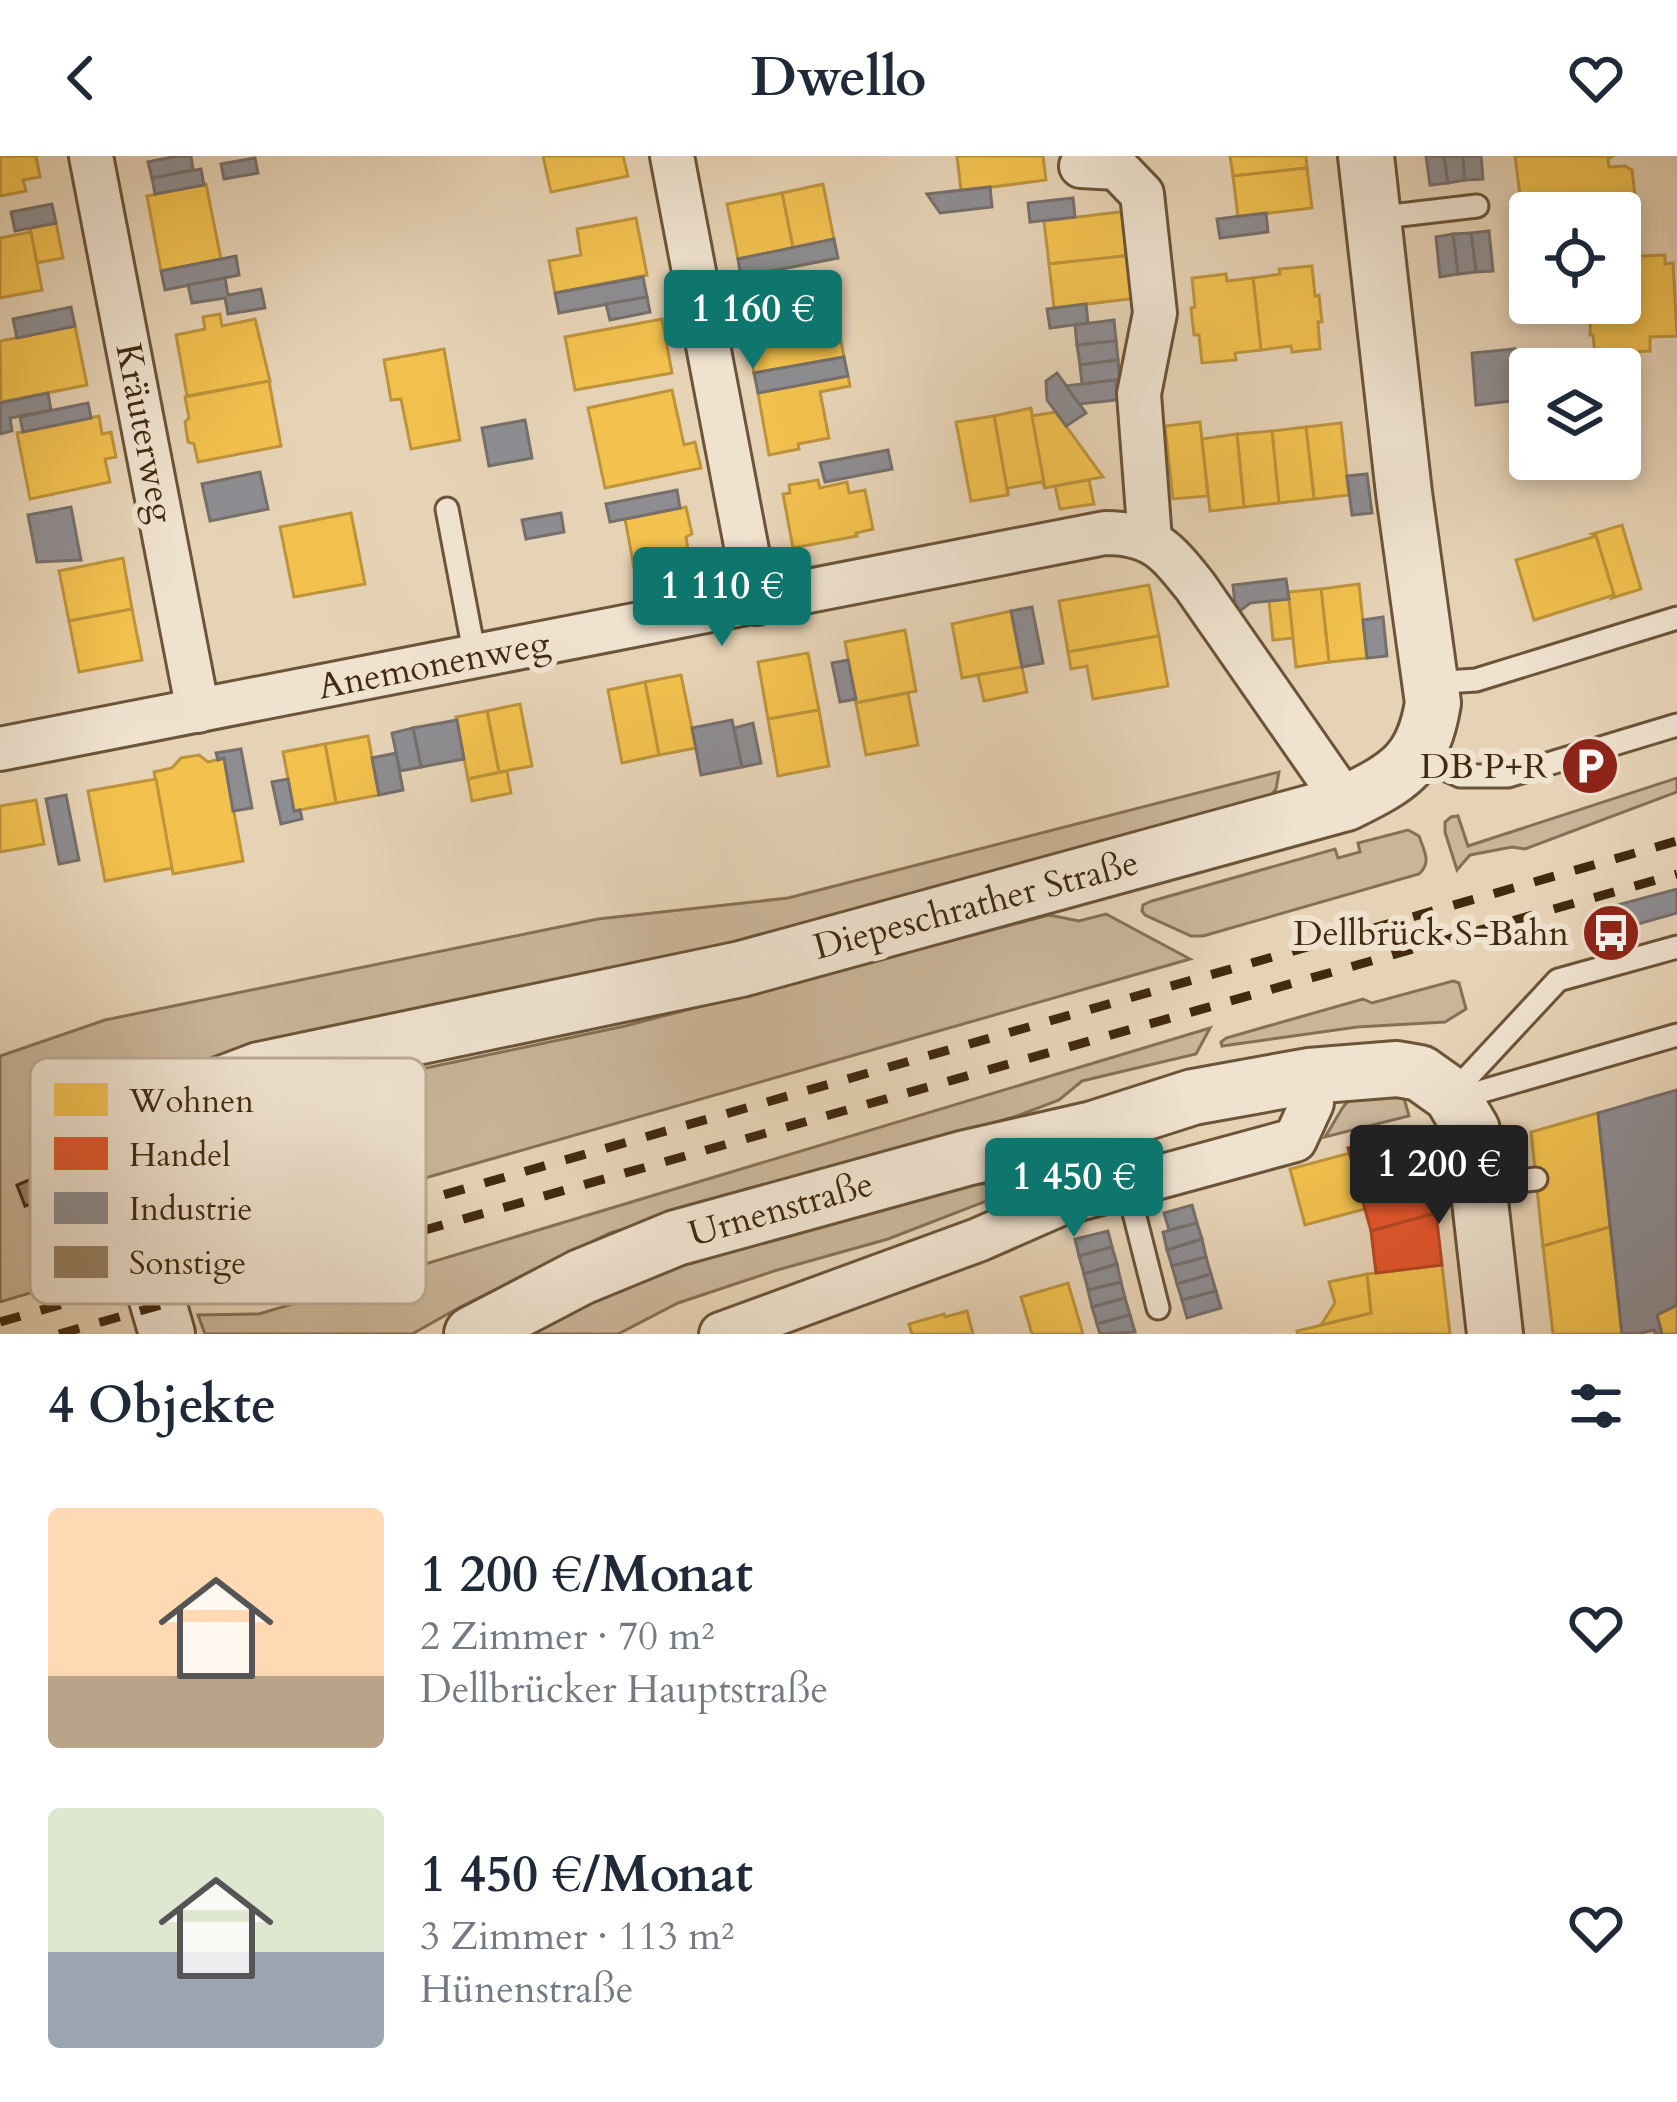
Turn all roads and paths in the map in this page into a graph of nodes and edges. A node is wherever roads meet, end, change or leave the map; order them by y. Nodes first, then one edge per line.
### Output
1 (91, 156) edge
2 (672, 156) edge
3 (1366, 156) edge
4 (1081, 166) dead end
5 (1478, 206) dead end
6 (1373, 218) junction
7 (446, 509) dead end
8 (1150, 540) junction
9 (757, 603) junction
10 (1677, 618) edge
11 (475, 657) junction
12 (1430, 682) junction
13 (198, 711) junction
14 (1677, 725) edge
15 (0, 749) edge
16 (1416, 755) junction
17 (1346, 803) junction
18 (1677, 947) edge
19 (1677, 1035) edge
20 (316, 1058) edge
21 (1309, 1076) junction
22 (1453, 1097) junction
23 (1536, 1179) dead end
24 (1127, 1186) junction
25 (1480, 1186) junction
26 (158, 1304) edge
27 (1158, 1308) dead end
28 (167, 1334) edge
29 (472, 1334) edge
30 (721, 1334) edge
31 (1495, 1334) edge

1 - 13 street, Kräuterweg
2 - 9 street
3 - 6 street
4 - 8 street
5 - 6 lane
6 - 12 street
7 - 11 lane
8 - 9 street, Anemonenweg
8 - 17 street
9 - 11 street, Anemonenweg
10 - 12 lane
11 - 13 street, Anemonenweg
12 - 16 street
13 - 15 street, Anemonenweg
14 - 16 lane
16 - 17 street, Diepeschrather Straße
17 - 20 street, Diepeschrather Straße
18 - 22 lane
19 - 22 lane
21 - 22 street, Urnenstraße
21 - 24 street
21 - 29 street, Urnenstraße
22 - 25 street
23 - 25 lane
24 - 27 lane
24 - 30 street
25 - 31 street
26 - 28 street, Diepeschrather Straße

